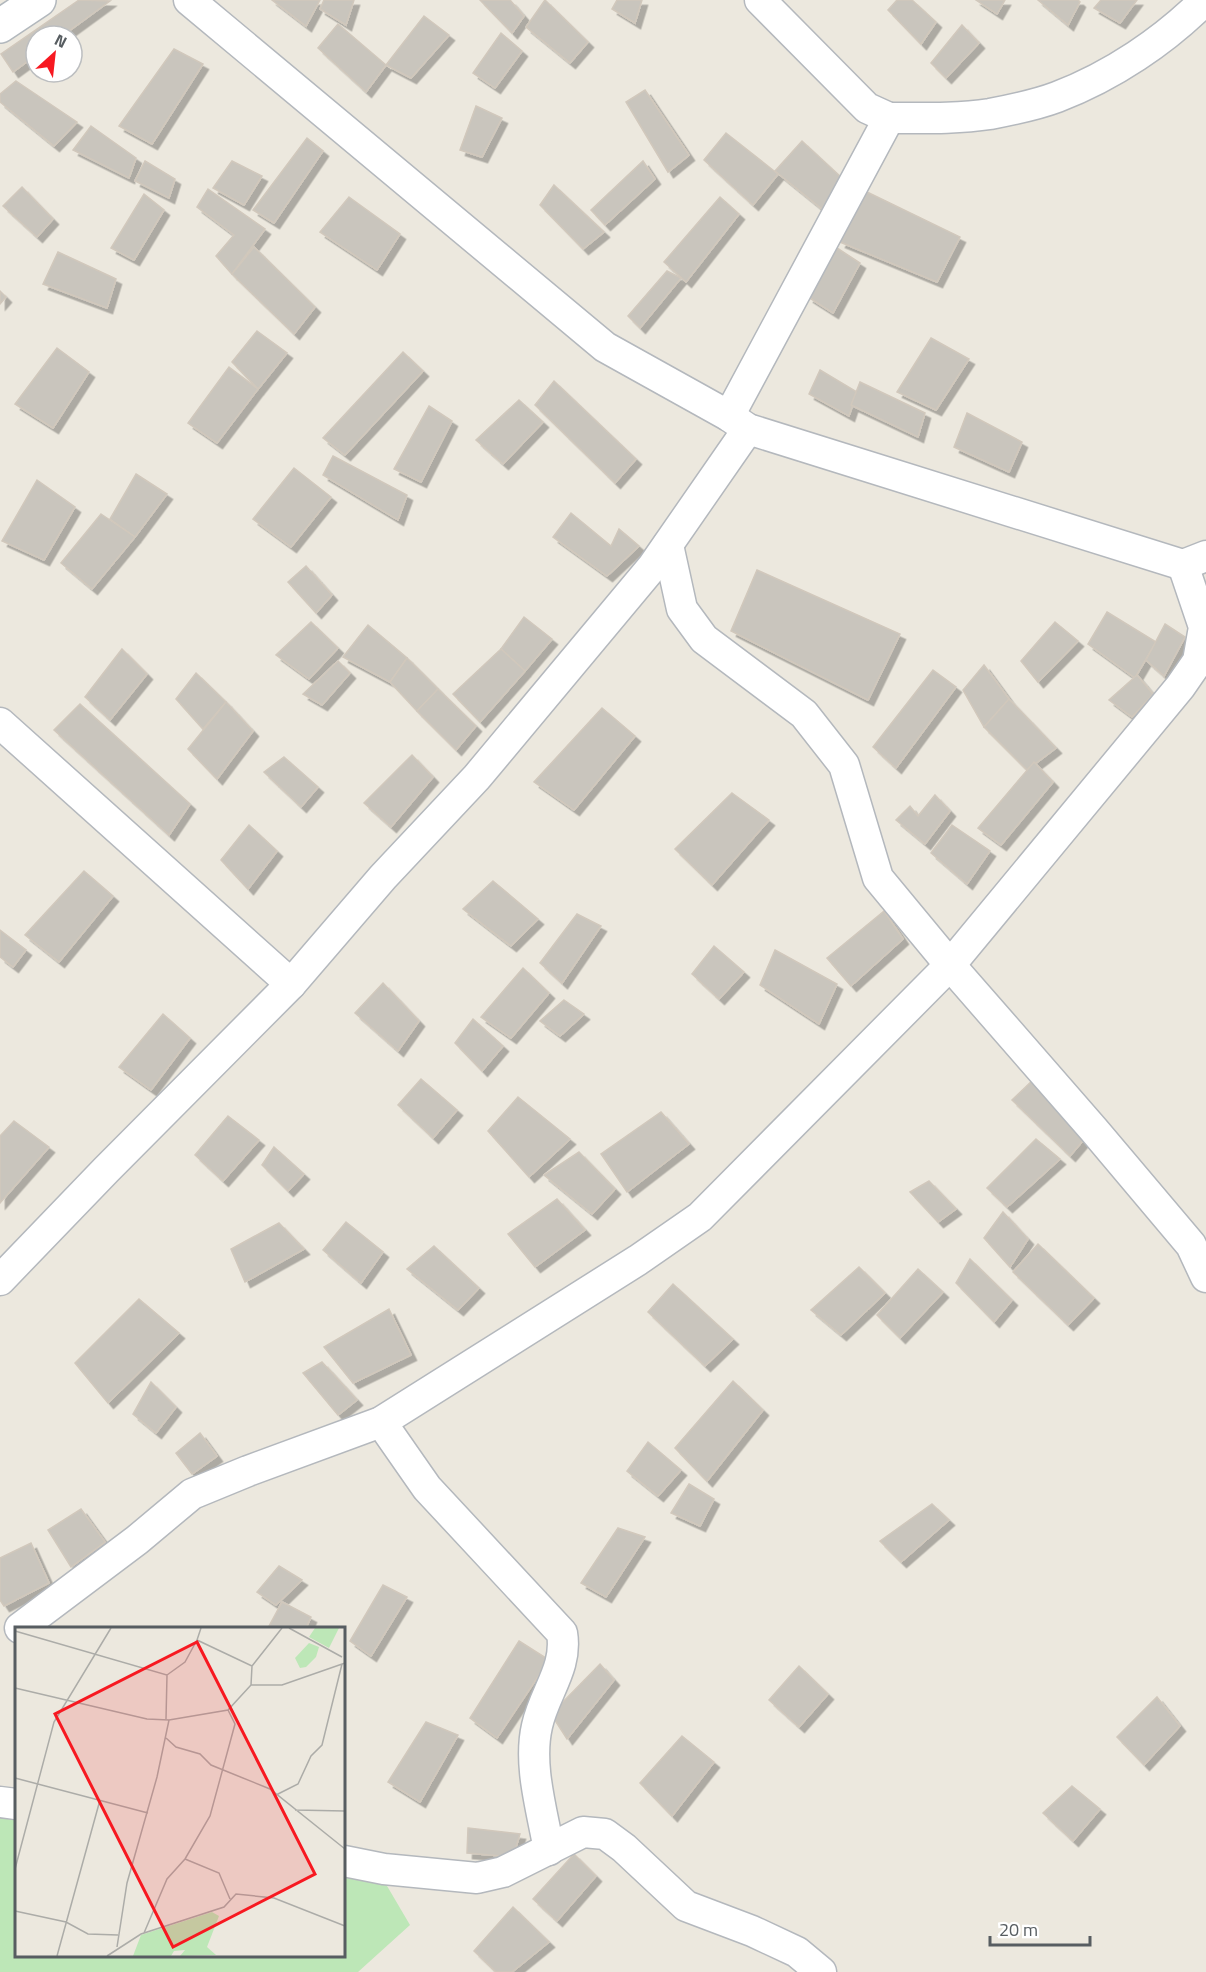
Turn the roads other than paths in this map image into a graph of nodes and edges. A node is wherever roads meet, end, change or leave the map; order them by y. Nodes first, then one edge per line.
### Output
1 (39, 0) edge
2 (189, 0) edge
3 (760, 0) edge
4 (1205, 0) edge
5 (0, 27) edge
6 (889, 118) junction
7 (738, 422) junction
8 (668, 545) junction
9 (1195, 561) edge
10 (3, 732) edge
11 (950, 965) junction
12 (291, 984) junction
13 (1206, 1277) edge
14 (0, 1280) edge
15 (381, 1422) junction
16 (22, 1627) edge
17 (15, 1632) edge
18 (0, 1643) edge
19 (0, 1802) edge
20 (15, 1804) edge
21 (549, 1850) junction
22 (345, 1862) edge
23 (821, 1972) edge

1 - 5 main road
2 - 7 street
3 - 6 street
4 - 6 street
6 - 7 street
7 - 8 street
7 - 9 street
8 - 11 street
8 - 12 street
9 - 11 street
10 - 12 street
11 - 13 street
11 - 15 street
12 - 14 street
15 - 16 street
15 - 21 street
17 - 18 street
19 - 20 street
21 - 22 street
21 - 23 street

